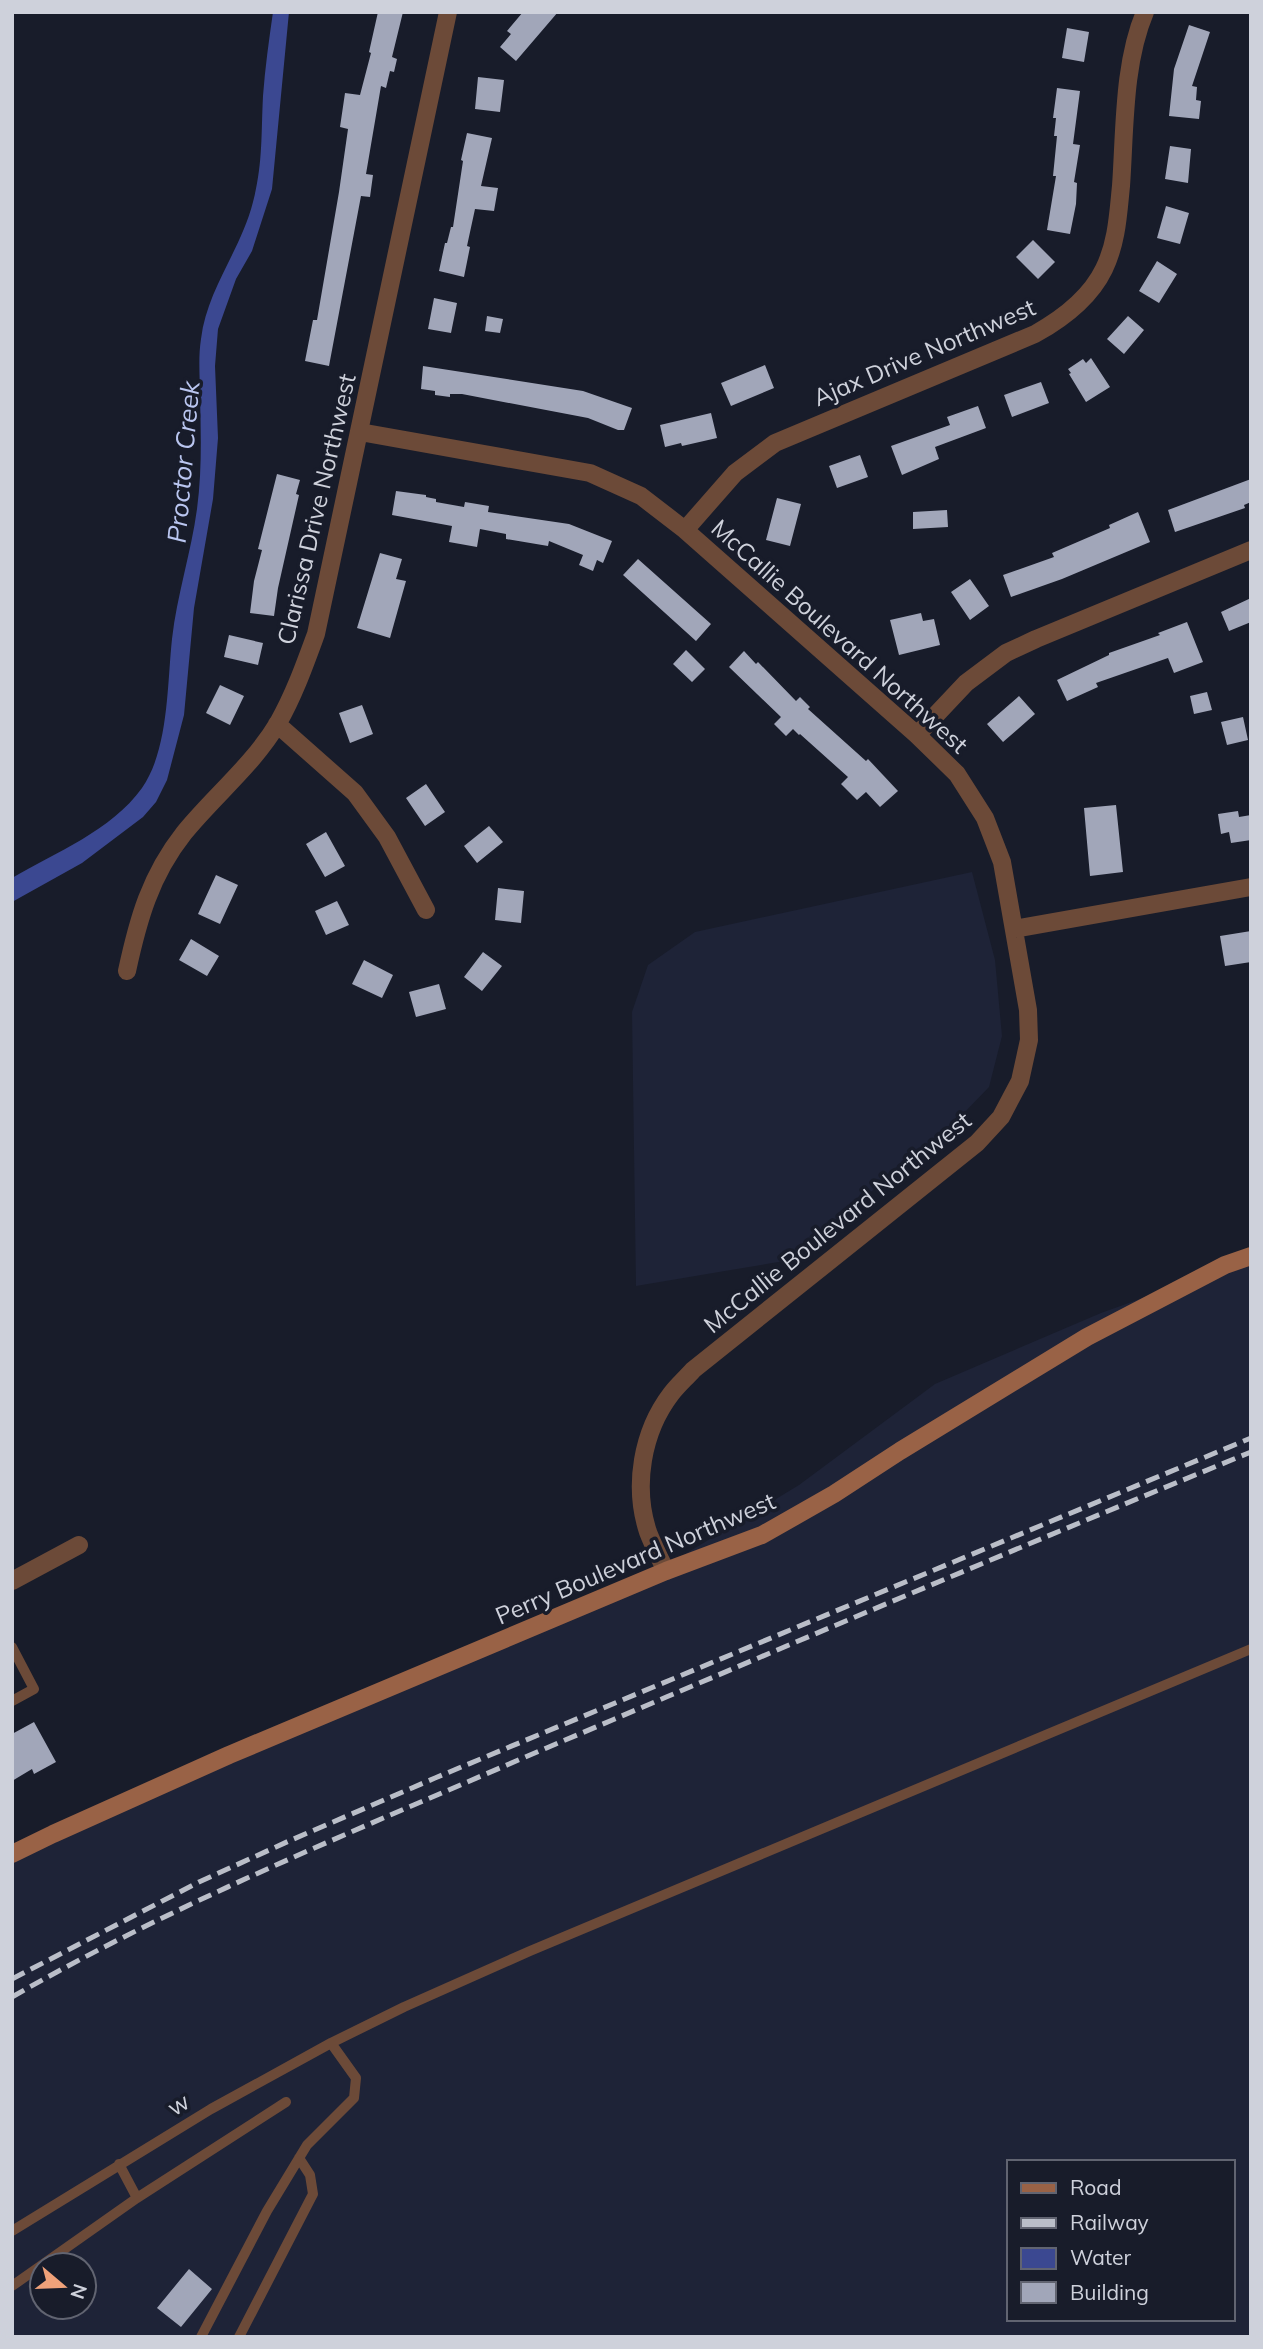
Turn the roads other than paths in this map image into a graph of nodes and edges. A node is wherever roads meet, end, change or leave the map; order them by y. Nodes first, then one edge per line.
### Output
1 (448, 12) edge
2 (1145, 12) edge
3 (360, 432) junction
4 (685, 530) junction
5 (1251, 550) edge
6 (277, 724) junction
7 (917, 735) junction
8 (1251, 887) edge
9 (426, 910) dead end
10 (1014, 929) junction
11 (127, 971) dead end
12 (1251, 1256) edge
13 (79, 1545) dead end
14 (666, 1572) junction
15 (12, 1581) edge
16 (12, 1647) edge
17 (1251, 1649) edge
18 (12, 1701) edge
19 (12, 1854) edge
20 (331, 2043) junction
21 (286, 2102) dead end
22 (299, 2158) junction
23 (119, 2164) junction
24 (137, 2197) junction
25 (12, 2231) edge
26 (12, 2286) edge
27 (201, 2337) edge
28 (239, 2337) edge

1 - 3 street, Clarissa Drive Northwest
2 - 4 street, Ajax Drive Northwest
3 - 4 street, McCallie Boulevard Northwest
3 - 6 street, Clarissa Drive Northwest
4 - 7 street, McCallie Boulevard Northwest
5 - 7 street
6 - 9 street
6 - 11 street, Clarissa Drive Northwest
7 - 10 street, McCallie Boulevard Northwest
8 - 10 street
10 - 14 street, McCallie Boulevard Northwest
12 - 14 street, Perry Boulevard Northwest
13 - 15 street
14 - 19 street, Perry Boulevard Northwest
16 - 18 lane
17 - 20 lane, w
20 - 22 lane
20 - 23 lane, w
21 - 24 lane
22 - 27 lane
22 - 28 lane
23 - 24 lane
23 - 25 lane, w
24 - 26 lane

